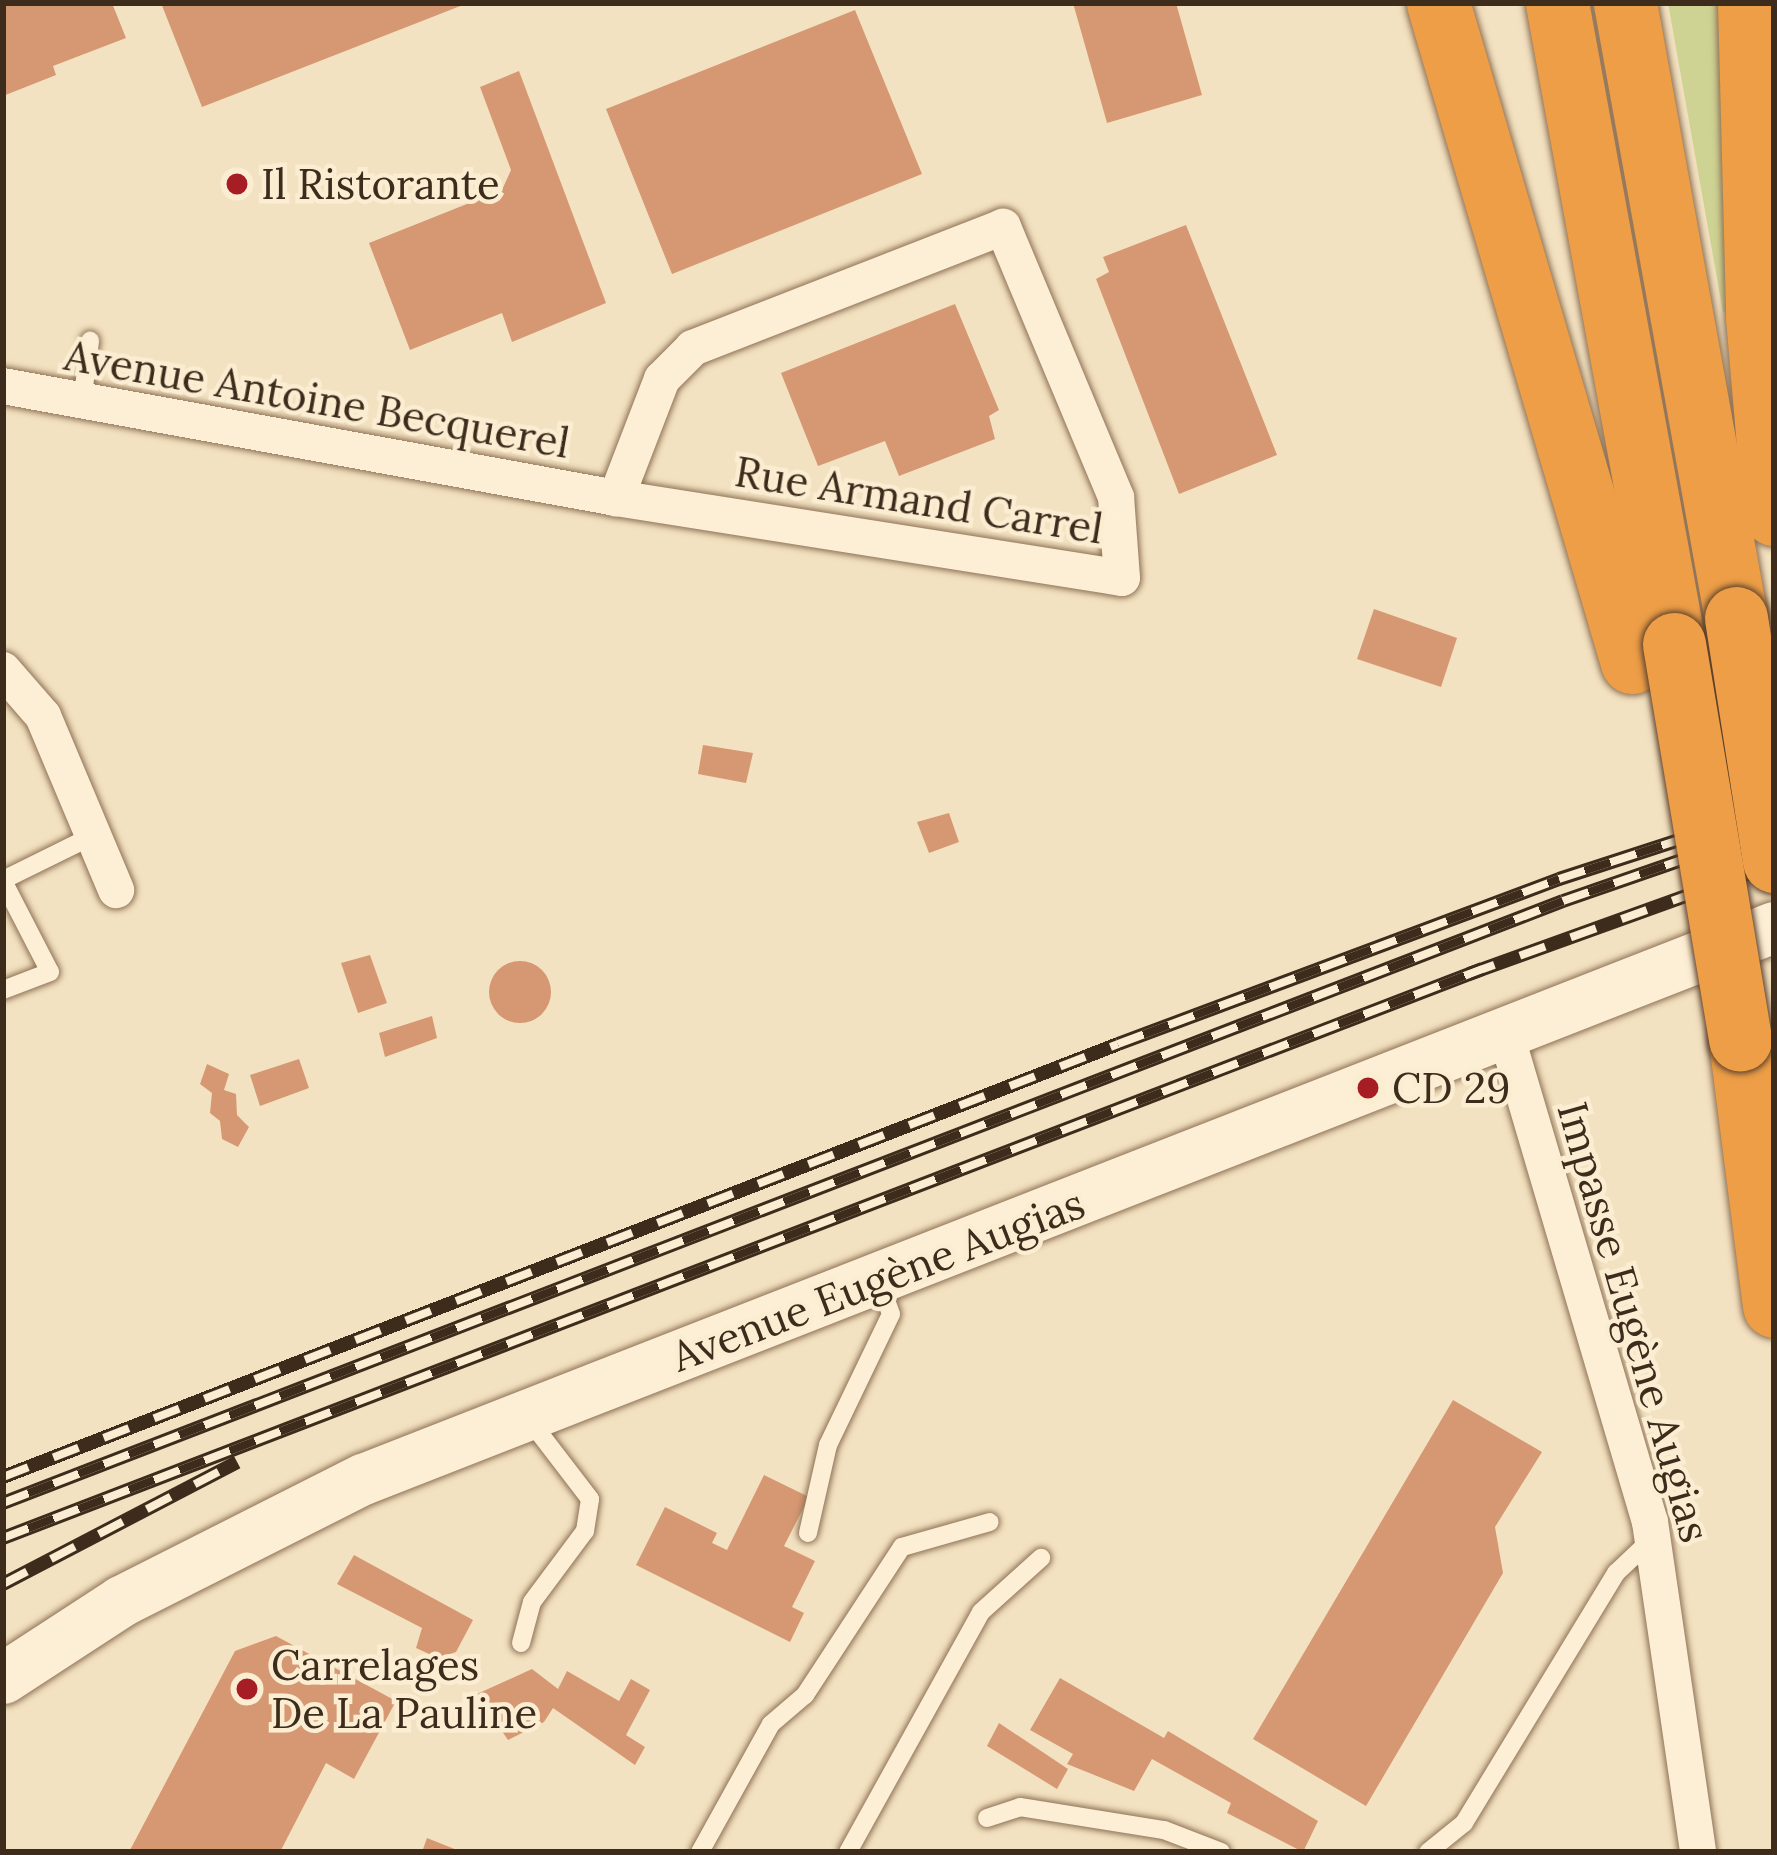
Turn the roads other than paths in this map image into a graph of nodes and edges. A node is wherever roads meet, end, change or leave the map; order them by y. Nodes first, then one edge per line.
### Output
1 (1438, 3) edge
2 (1557, 3) edge
3 (1625, 3) edge
4 (1749, 3) edge
5 (90, 341) dead end
6 (3, 386) edge
7 (81, 404) junction
8 (616, 498) junction
9 (1774, 514) edge
10 (1653, 653) junction
11 (3, 670) edge
12 (94, 836) junction
13 (1774, 861) edge
14 (3, 880) edge
15 (116, 890) dead end
16 (1774, 927) edge
17 (3, 990) edge
18 (1505, 1031) junction
19 (879, 1281) junction
20 (1774, 1306) edge
21 (527, 1417) junction
22 (990, 1522) dead end
23 (808, 1532) dead end
24 (1652, 1539) junction
25 (1041, 1558) dead end
26 (521, 1643) dead end
27 (3, 1678) edge
28 (987, 1819) dead end
29 (700, 1852) edge
30 (848, 1852) edge
31 (1221, 1852) edge
32 (1428, 1852) edge
33 (1698, 1852) edge

1 - 10 highway
2 - 10 highway
3 - 13 highway, bridge
4 - 9 highway
5 - 7 lane
6 - 7 street, Avenue Antoine Becquerel
7 - 8 street, Avenue Antoine Becquerel
8 - 8 street, Rue Armand Carrel
10 - 20 highway, bridge
11 - 12 street
12 - 14 lane
12 - 15 street
14 - 17 lane
16 - 18 main road, Avenue Eugène Augias
18 - 19 main road, Avenue Eugène Augias
18 - 24 street, Impasse Eugène Augias
19 - 21 main road, Avenue Eugène Augias
19 - 23 lane
21 - 26 lane
21 - 27 main road, Avenue Eugène Augias
22 - 29 lane
24 - 32 lane
24 - 33 street, Impasse Eugène Augias
25 - 30 lane
28 - 31 lane

